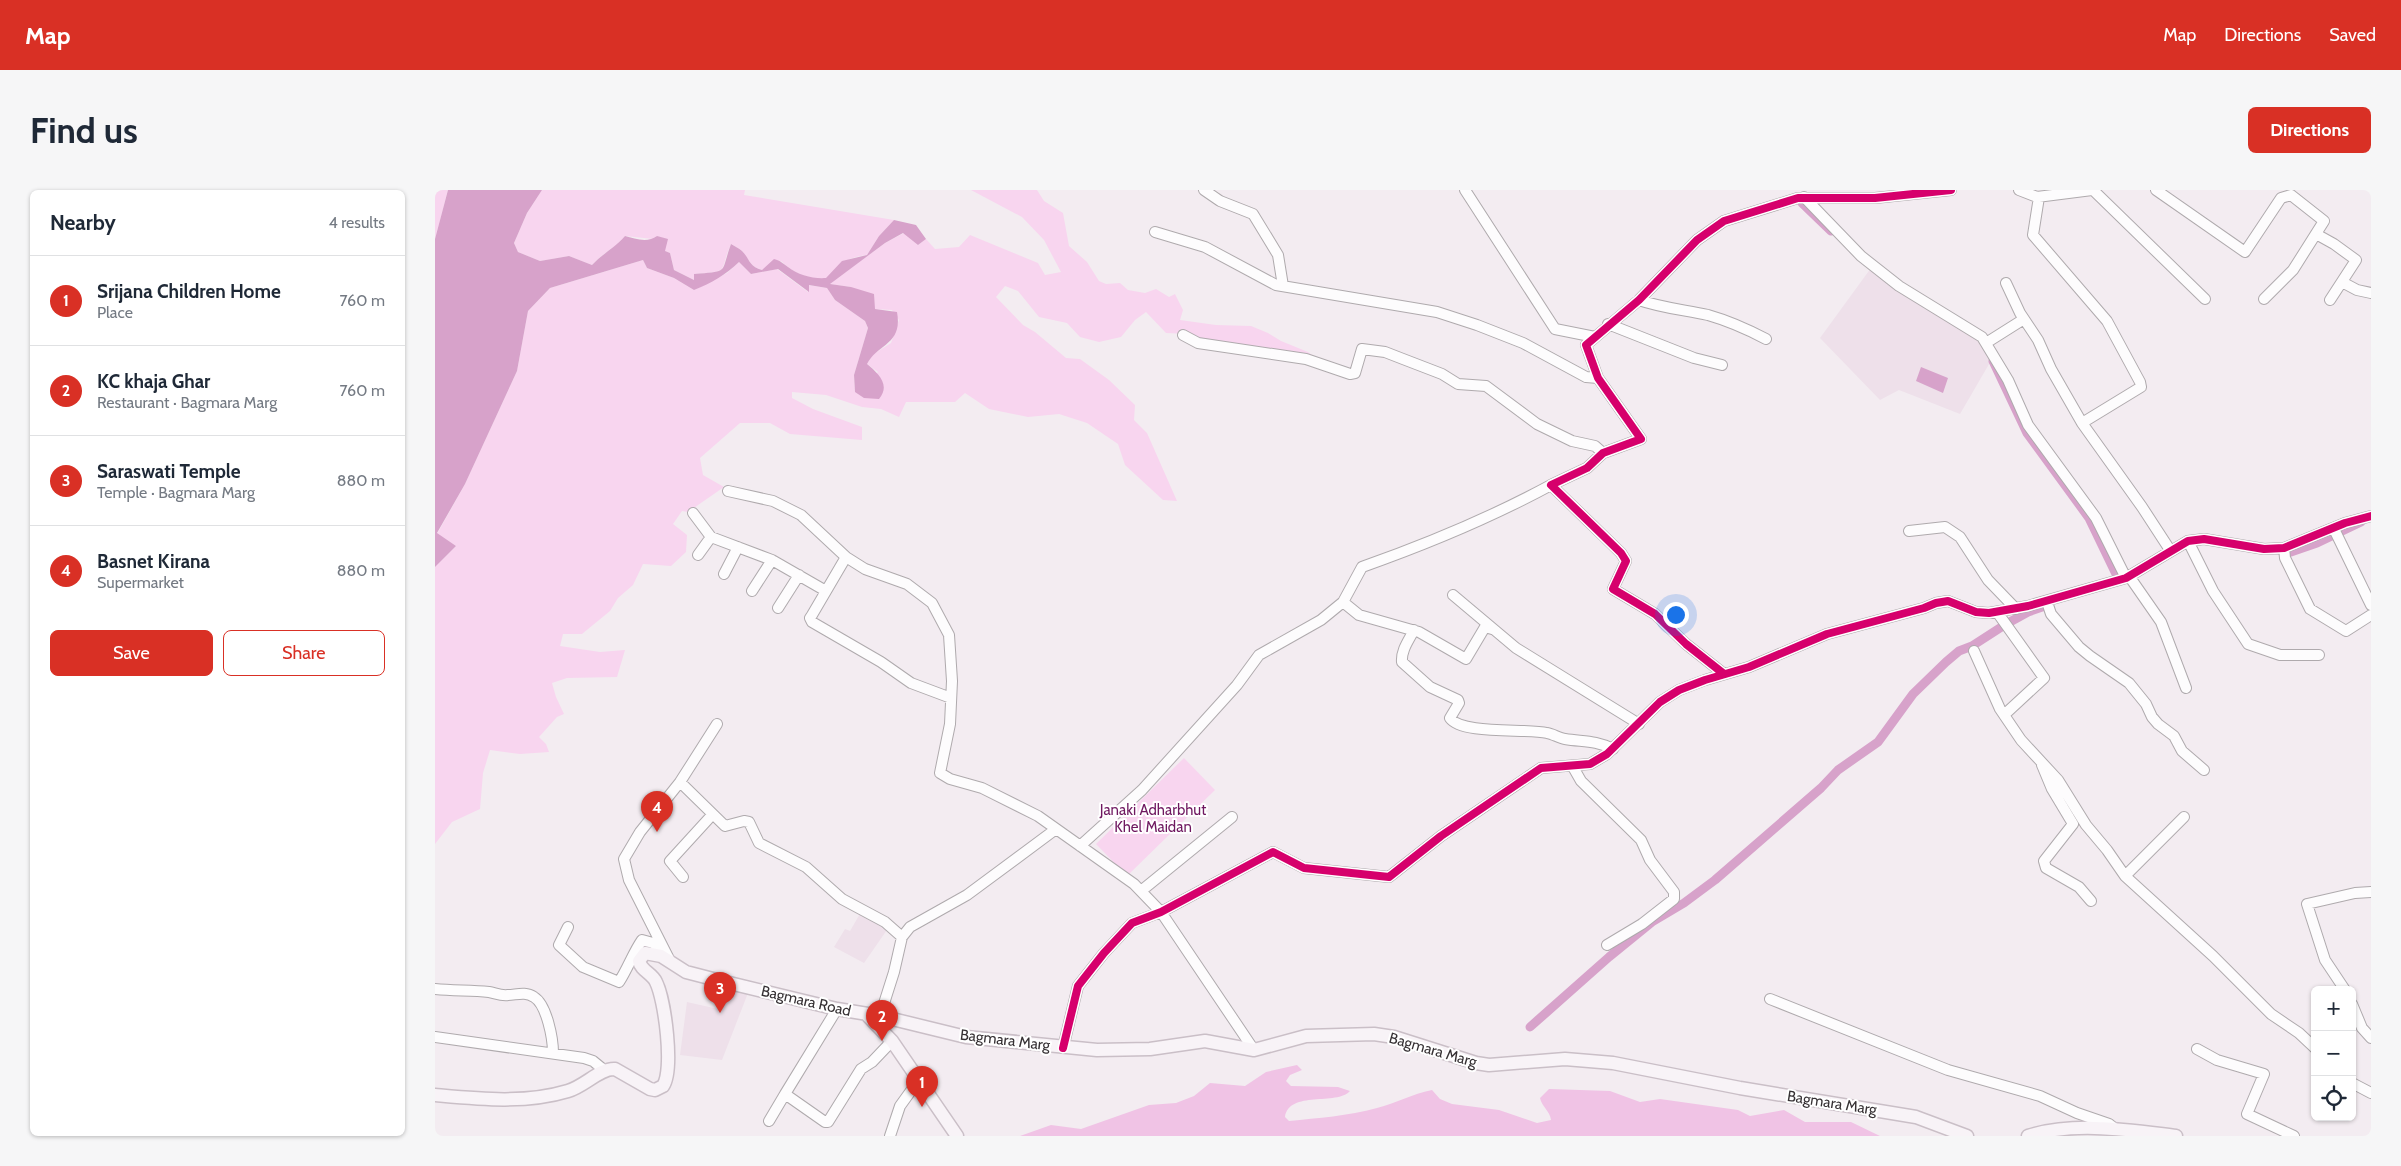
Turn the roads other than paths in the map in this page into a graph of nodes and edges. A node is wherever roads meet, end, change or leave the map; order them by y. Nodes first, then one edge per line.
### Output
1 (1204, 190) edge
2 (1465, 190) edge
3 (1788, 190) edge
4 (1951, 190) edge
5 (2019, 190) edge
6 (2092, 190) edge
7 (2155, 190) edge
8 (2288, 193) edge
9 (1872, 194) edge
10 (1801, 197) junction
11 (2039, 197) junction
12 (1155, 232) dead end
13 (2316, 234) junction
14 (2342, 282) junction
15 (2005, 283) dead end
16 (1283, 286) junction
17 (2371, 293) edge
18 (2205, 298) dead end
19 (2264, 299) dead end
20 (1639, 300) junction
21 (2330, 300) dead end
22 (2024, 319) junction
23 (1608, 324) junction
24 (1183, 335) dead end
25 (1595, 337) junction
26 (1766, 339) dead end
27 (1986, 343) junction
28 (1722, 365) dead end
29 (1598, 378) junction
30 (2082, 424) junction
31 (1603, 453) junction
32 (1551, 485) junction
33 (728, 491) dead end
34 (693, 513) dead end
35 (2371, 516) edge
36 (1909, 531) dead end
37 (2335, 532) junction
38 (711, 537) junction
39 (2187, 541) junction
40 (738, 547) junction
41 (2284, 548) junction
42 (2170, 550) junction
43 (698, 555) dead end
44 (845, 557) junction
45 (772, 560) junction
46 (725, 574) dead end
47 (799, 575) junction
48 (2127, 577) junction
49 (752, 591) dead end
50 (826, 592) junction
51 (1453, 595) dead end
52 (1343, 602) junction
53 (2047, 602) junction
54 (2371, 605) edge
55 (778, 608) dead end
56 (2016, 609) junction
57 (1997, 612) junction
58 (2371, 616) edge
59 (1492, 629) junction
60 (1414, 630) junction
61 (1974, 651) dead end
62 (2319, 656) dead end
63 (1724, 674) junction
64 (2186, 688) dead end
65 (951, 698) junction
66 (2004, 715) junction
67 (717, 724) dead end
68 (1639, 724) junction
69 (1613, 749) junction
70 (2041, 761) junction
71 (1573, 767) junction
72 (2204, 770) dead end
73 (681, 782) junction
74 (712, 815) junction
75 (1232, 817) dead end
76 (2184, 817) dead end
77 (1056, 829) junction
78 (1080, 846) junction
79 (2125, 876) junction
80 (683, 877) dead end
81 (1141, 891) junction
82 (2371, 892) edge
83 (2091, 901) dead end
84 (1161, 912) junction
85 (568, 928) dead end
86 (902, 937) junction
87 (1607, 945) dead end
88 (670, 961) junction
89 (2342, 986) edge
90 (435, 989) edge
91 (1771, 999) dead end
92 (837, 1009) junction
93 (2356, 1014) edge
94 (873, 1015) junction
95 (435, 1037) edge
96 (2371, 1038) edge
97 (892, 1041) junction
98 (2311, 1044) edge
99 (1063, 1048) junction
100 (2197, 1049) dead end
101 (1254, 1050) junction
102 (553, 1053) junction
103 (604, 1070) junction
104 (918, 1081) junction
105 (2356, 1085) edge
106 (2371, 1093) edge
107 (785, 1094) junction
108 (435, 1095) edge
109 (769, 1121) dead end
110 (2114, 1129) junction
111 (890, 1136) edge
112 (957, 1136) edge
113 (1967, 1136) edge
114 (2028, 1136) edge
115 (2175, 1136) edge
116 (2294, 1136) edge

1 - 16 street
2 - 25 street
3 - 10 street
4 - 9 street
5 - 11 street
6 - 11 street
6 - 18 street
7 - 8 street
8 - 13 street
9 - 10 street
10 - 20 street
10 - 27 street
11 - 30 street
12 - 16 street
13 - 14 street
13 - 19 street
14 - 17 street
14 - 21 street
15 - 22 street
16 - 29 street
20 - 23 street
20 - 26 street
22 - 27 street
22 - 30 street
23 - 25 street
23 - 28 street
24 - 31 street
25 - 29 street
27 - 48 street
29 - 31 street
30 - 42 street
31 - 32 street
32 - 52 street
32 - 63 street
33 - 44 street
34 - 38 street
35 - 37 street
36 - 56 street
37 - 41 street
37 - 54 street
38 - 40 street
38 - 43 street
39 - 41 street
39 - 42 street
39 - 62 street
40 - 45 street
40 - 46 street
41 - 58 street
42 - 48 street
44 - 50 street
44 - 65 street
45 - 47 street
45 - 49 street
47 - 50 street
47 - 55 street
48 - 53 street
48 - 64 street
50 - 65 street
51 - 59 street
52 - 60 street
52 - 78 street
53 - 56 street
53 - 72 street
56 - 57 street
57 - 63 street
57 - 66 street
59 - 60 street
59 - 68 street
60 - 69 street
61 - 66 street
63 - 68 street
65 - 77 street
66 - 70 street
67 - 73 street
68 - 69 street
69 - 71 street
70 - 79 street
70 - 83 street
71 - 84 street
71 - 87 street
73 - 74 street
73 - 88 street
74 - 80 street
74 - 86 street
75 - 81 street
76 - 79 street
77 - 78 street
77 - 86 street
78 - 81 street
79 - 98 street
81 - 84 street
82 - 89 street
84 - 99 street
84 - 101 street
85 - 88 street
86 - 94 street
88 - 92 main road, Bagmara Road
88 - 103 main road
90 - 102 street
91 - 110 street
92 - 94 main road, Bagmara Road
92 - 107 street
93 - 96 street
94 - 97 main road
94 - 99 main road, Bagmara Marg
95 - 102 street
97 - 104 main road
97 - 107 street
99 - 101 main road, Bagmara Marg
100 - 116 street
101 - 113 main road, Bagmara Marg
102 - 103 street
103 - 108 main road
104 - 111 street
104 - 112 main road
105 - 106 street
107 - 109 street
110 - 114 main road
110 - 115 main road

